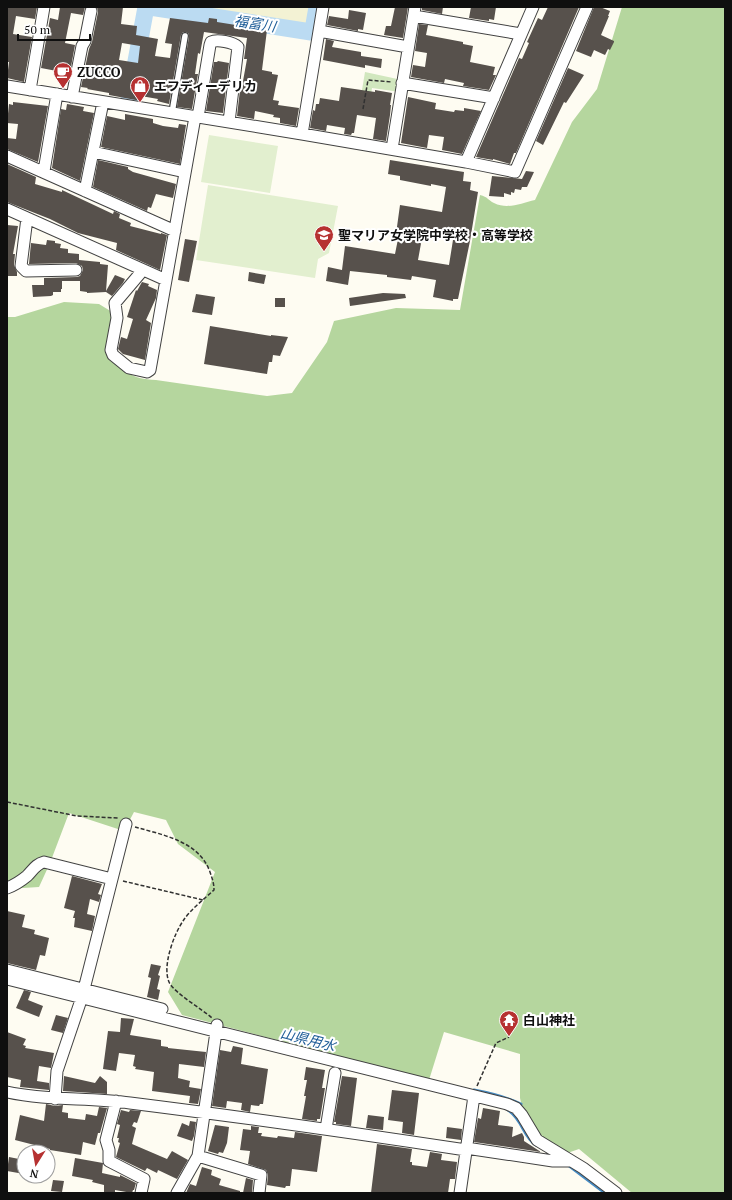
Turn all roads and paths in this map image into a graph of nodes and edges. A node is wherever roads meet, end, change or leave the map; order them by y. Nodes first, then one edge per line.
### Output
1 (44, 7) edge
2 (323, 7) edge
3 (533, 7) edge
4 (587, 7) edge
5 (91, 11) dead end
6 (414, 12) edge
7 (319, 31) junction
8 (522, 34) junction
9 (185, 36) dead end
10 (408, 47) junction
11 (402, 83) junction
12 (7, 86) edge
13 (30, 90) junction
14 (57, 94) junction
15 (72, 97) junction
16 (494, 98) junction
17 (103, 102) junction
18 (363, 109) dead end
19 (172, 113) junction
20 (197, 117) junction
21 (229, 122) junction
22 (302, 134) junction
23 (392, 149) junction
24 (93, 152) junction
25 (7, 156) edge
26 (466, 162) junction
27 (44, 171) junction
28 (185, 172) junction
29 (85, 191) junction
30 (7, 209) edge
31 (27, 218) junction
32 (175, 231) junction
33 (76, 270) dead end
34 (143, 270) junction
35 (166, 280) junction
36 (7, 802) edge
37 (126, 824) junction
38 (112, 879) junction
39 (7, 888) edge
40 (203, 900) junction
41 (7, 970) edge
42 (7, 979) edge
43 (84, 993) junction
44 (162, 1009) dead end
45 (216, 1029) junction
46 (509, 1037) dead end
47 (335, 1073) dead end
48 (7, 1092) edge
49 (475, 1092) junction
50 (55, 1099) junction
51 (116, 1101) junction
52 (204, 1112) junction
53 (326, 1130) junction
54 (466, 1149) junction
55 (198, 1156) junction
56 (569, 1161) junction
57 (141, 1193) edge
58 (177, 1193) edge
59 (259, 1193) edge
60 (460, 1193) edge
61 (616, 1193) edge

1 - 13 street
2 - 7 street
3 - 8 street
4 - 26 street
5 - 15 street
6 - 8 street
6 - 10 street
7 - 10 street
7 - 22 street
8 - 16 street
9 - 19 lane
10 - 11 street
11 - 16 street
11 - 18 path
11 - 23 street
12 - 13 street
13 - 14 street
14 - 15 street
14 - 27 street
15 - 17 street
16 - 26 street
17 - 19 street
17 - 24 street
19 - 20 street
20 - 21 street
20 - 21 street
20 - 28 street
21 - 22 street
22 - 23 street
23 - 26 street
24 - 28 street
24 - 29 street
25 - 27 street
27 - 29 street
28 - 32 street
29 - 32 street
30 - 31 street
31 - 33 street
31 - 34 street
32 - 35 street
34 - 35 street
34 - 35 street
36 - 37 path
37 - 38 street
37 - 40 path
38 - 39 street
38 - 40 path
38 - 43 street
40 - 45 path
41 - 43 street
42 - 43 street
43 - 44 street
43 - 45 street
43 - 50 street
45 - 49 street
45 - 52 street
46 - 49 path
47 - 53 street
48 - 50 street
49 - 54 street
49 - 56 street
50 - 51 street
51 - 52 street
51 - 57 street
52 - 53 street
52 - 55 street
53 - 54 street
54 - 56 street
54 - 60 street
55 - 58 street
55 - 59 street
56 - 61 street

